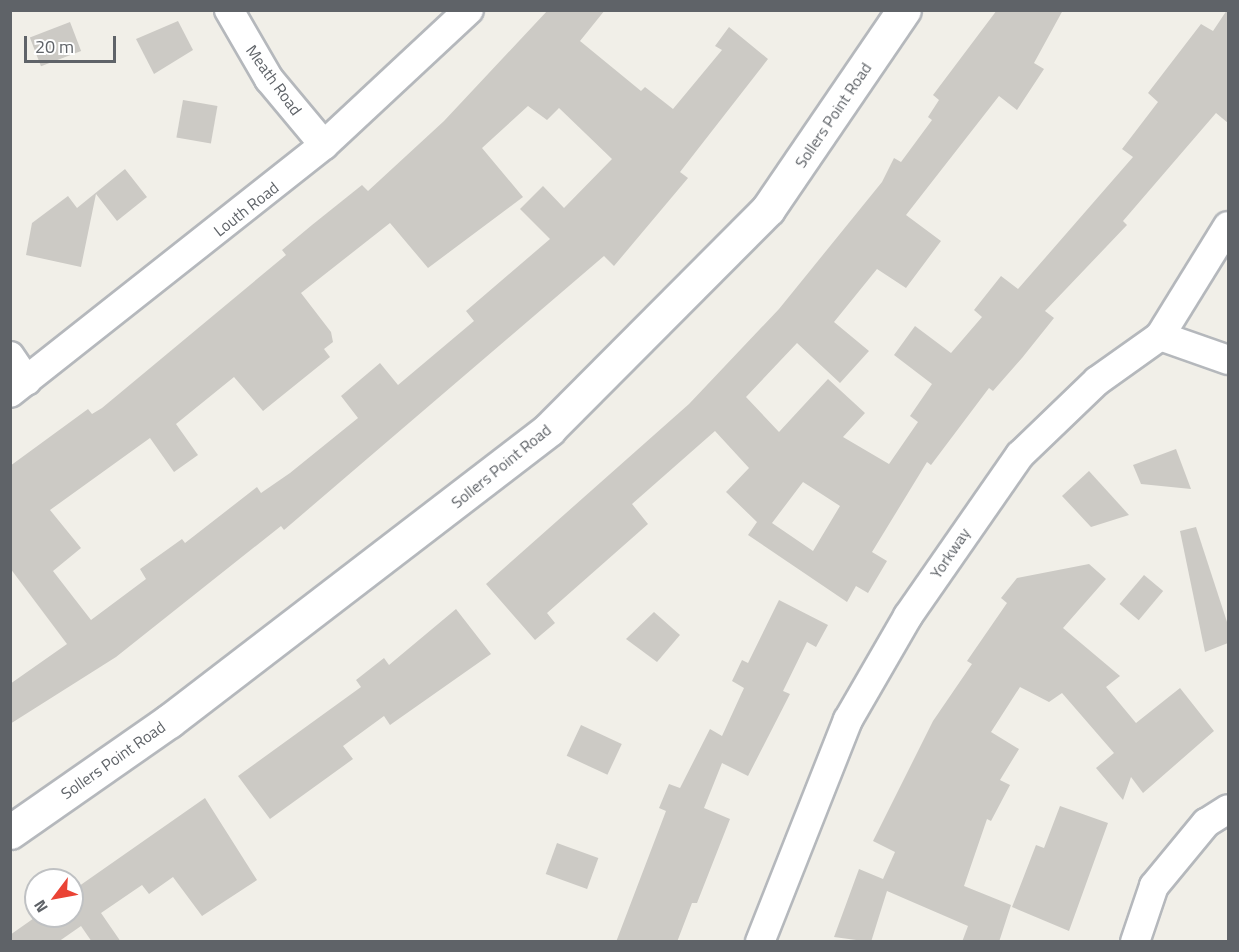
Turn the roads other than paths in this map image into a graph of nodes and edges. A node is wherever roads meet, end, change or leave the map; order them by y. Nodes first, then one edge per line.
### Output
1 (229, 10) edge
2 (469, 10) edge
3 (904, 10) edge
4 (324, 145) junction
5 (1228, 226) edge
6 (1160, 336) junction
7 (10, 356) edge
8 (1228, 360) edge
9 (19, 387) edge
10 (1228, 810) edge
11 (10, 832) edge
12 (760, 942) edge
13 (1135, 942) edge

1 - 4 street, Meath Road
2 - 4 street, Louth Road
3 - 11 main road, Sollers Point Road
4 - 9 street, Louth Road
5 - 6 street, Yorkway
6 - 8 street
6 - 12 street, Yorkway
7 - 9 street
10 - 13 street

